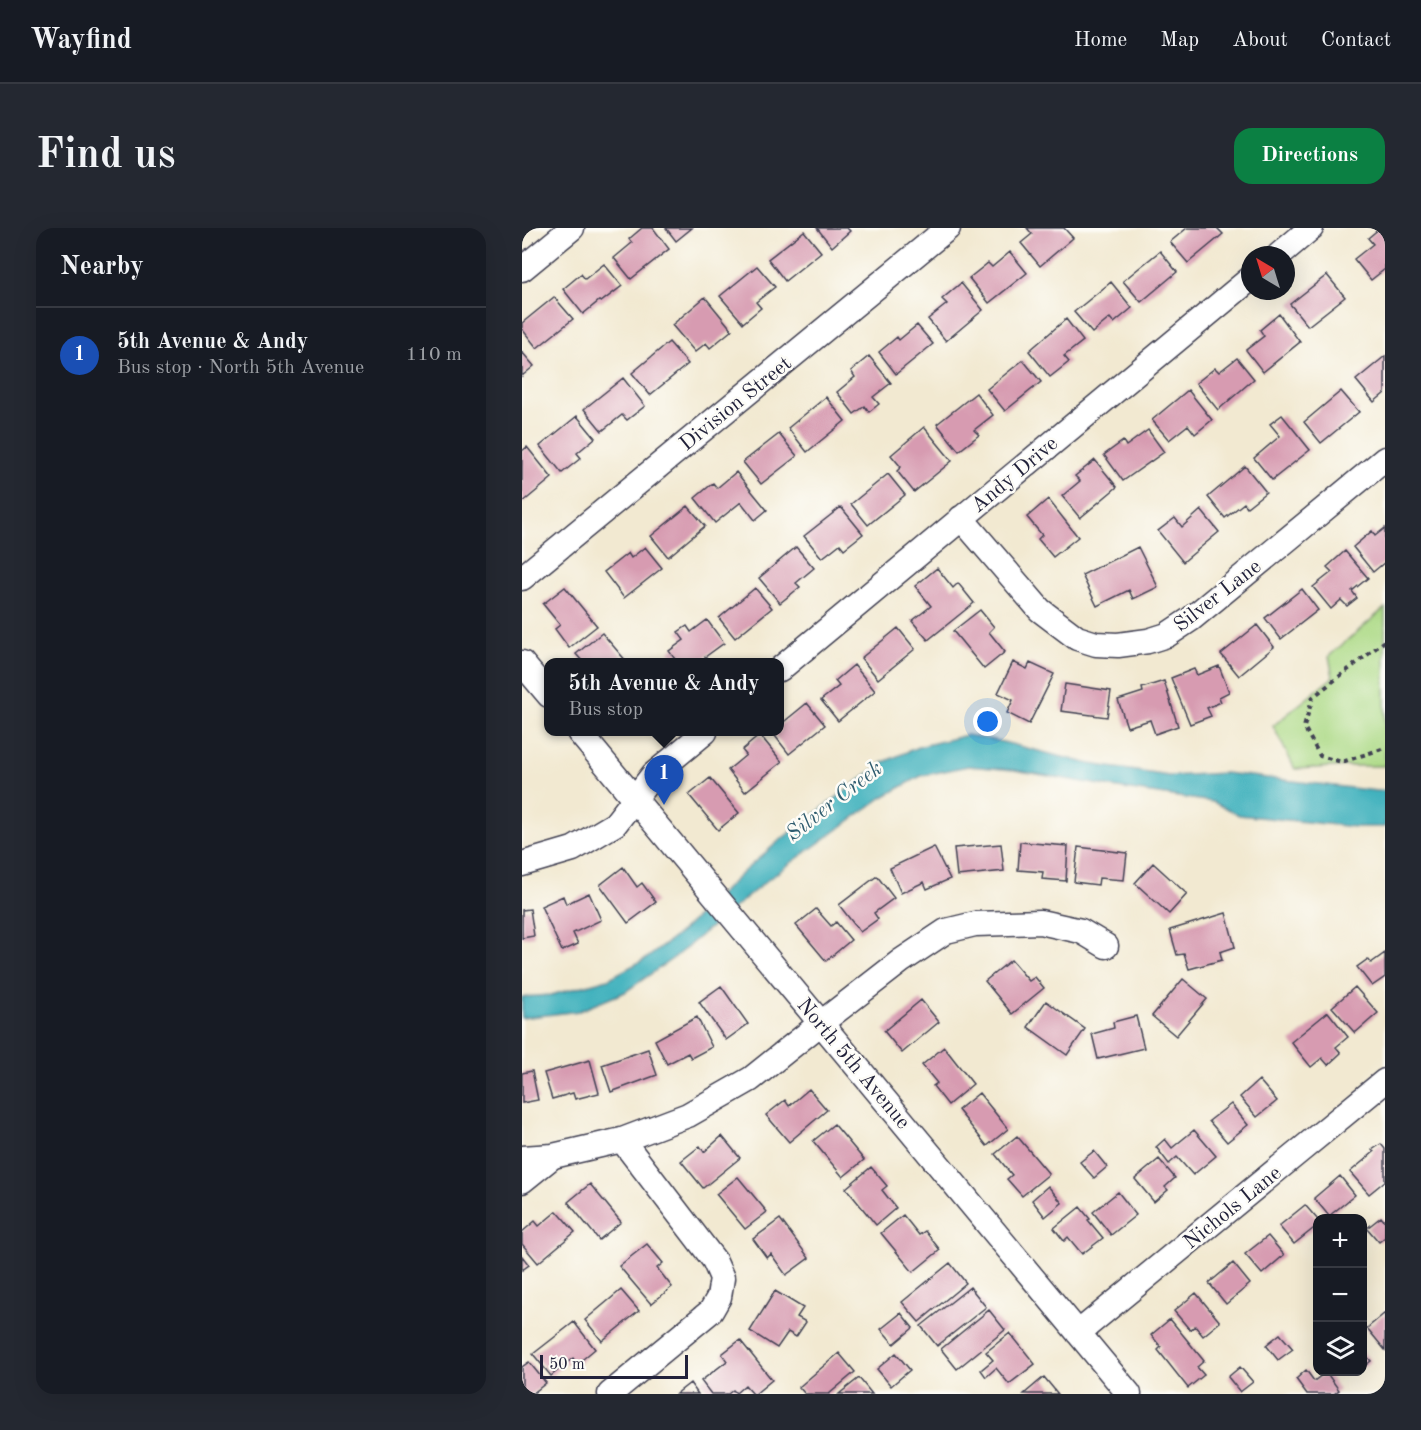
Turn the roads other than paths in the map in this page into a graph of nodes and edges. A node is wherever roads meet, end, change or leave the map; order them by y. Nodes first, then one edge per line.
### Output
1 (572, 228) edge
2 (948, 228) edge
3 (1311, 228) edge
4 (1290, 246) edge
5 (522, 269) edge
6 (1241, 286) edge
7 (1385, 459) edge
8 (961, 518) junction
9 (522, 578) edge
10 (522, 663) edge
11 (784, 666) edge
12 (544, 689) edge
13 (582, 736) edge
14 (700, 736) edge
15 (634, 799) junction
16 (522, 864) edge
17 (1106, 946) dead end
18 (821, 1023) junction
19 (1385, 1081) edge
20 (622, 1140) junction
21 (553, 1156) junction
22 (522, 1158) edge
23 (522, 1181) edge
24 (1078, 1333) junction
25 (610, 1394) edge
26 (1129, 1394) edge

1 - 5 street
2 - 9 street, Division Street
3 - 4 street
6 - 8 street, Andy Drive
7 - 8 street, Silver Lane
8 - 11 street, Andy Drive
10 - 12 street
13 - 15 street, North 5th Avenue
14 - 15 street
15 - 16 street
15 - 18 street, North 5th Avenue
17 - 18 street
18 - 20 street
18 - 24 street, North 5th Avenue
19 - 24 street, Nichols Lane
20 - 21 street
20 - 25 street
21 - 22 street
21 - 23 street
24 - 26 street, North 5th Avenue

